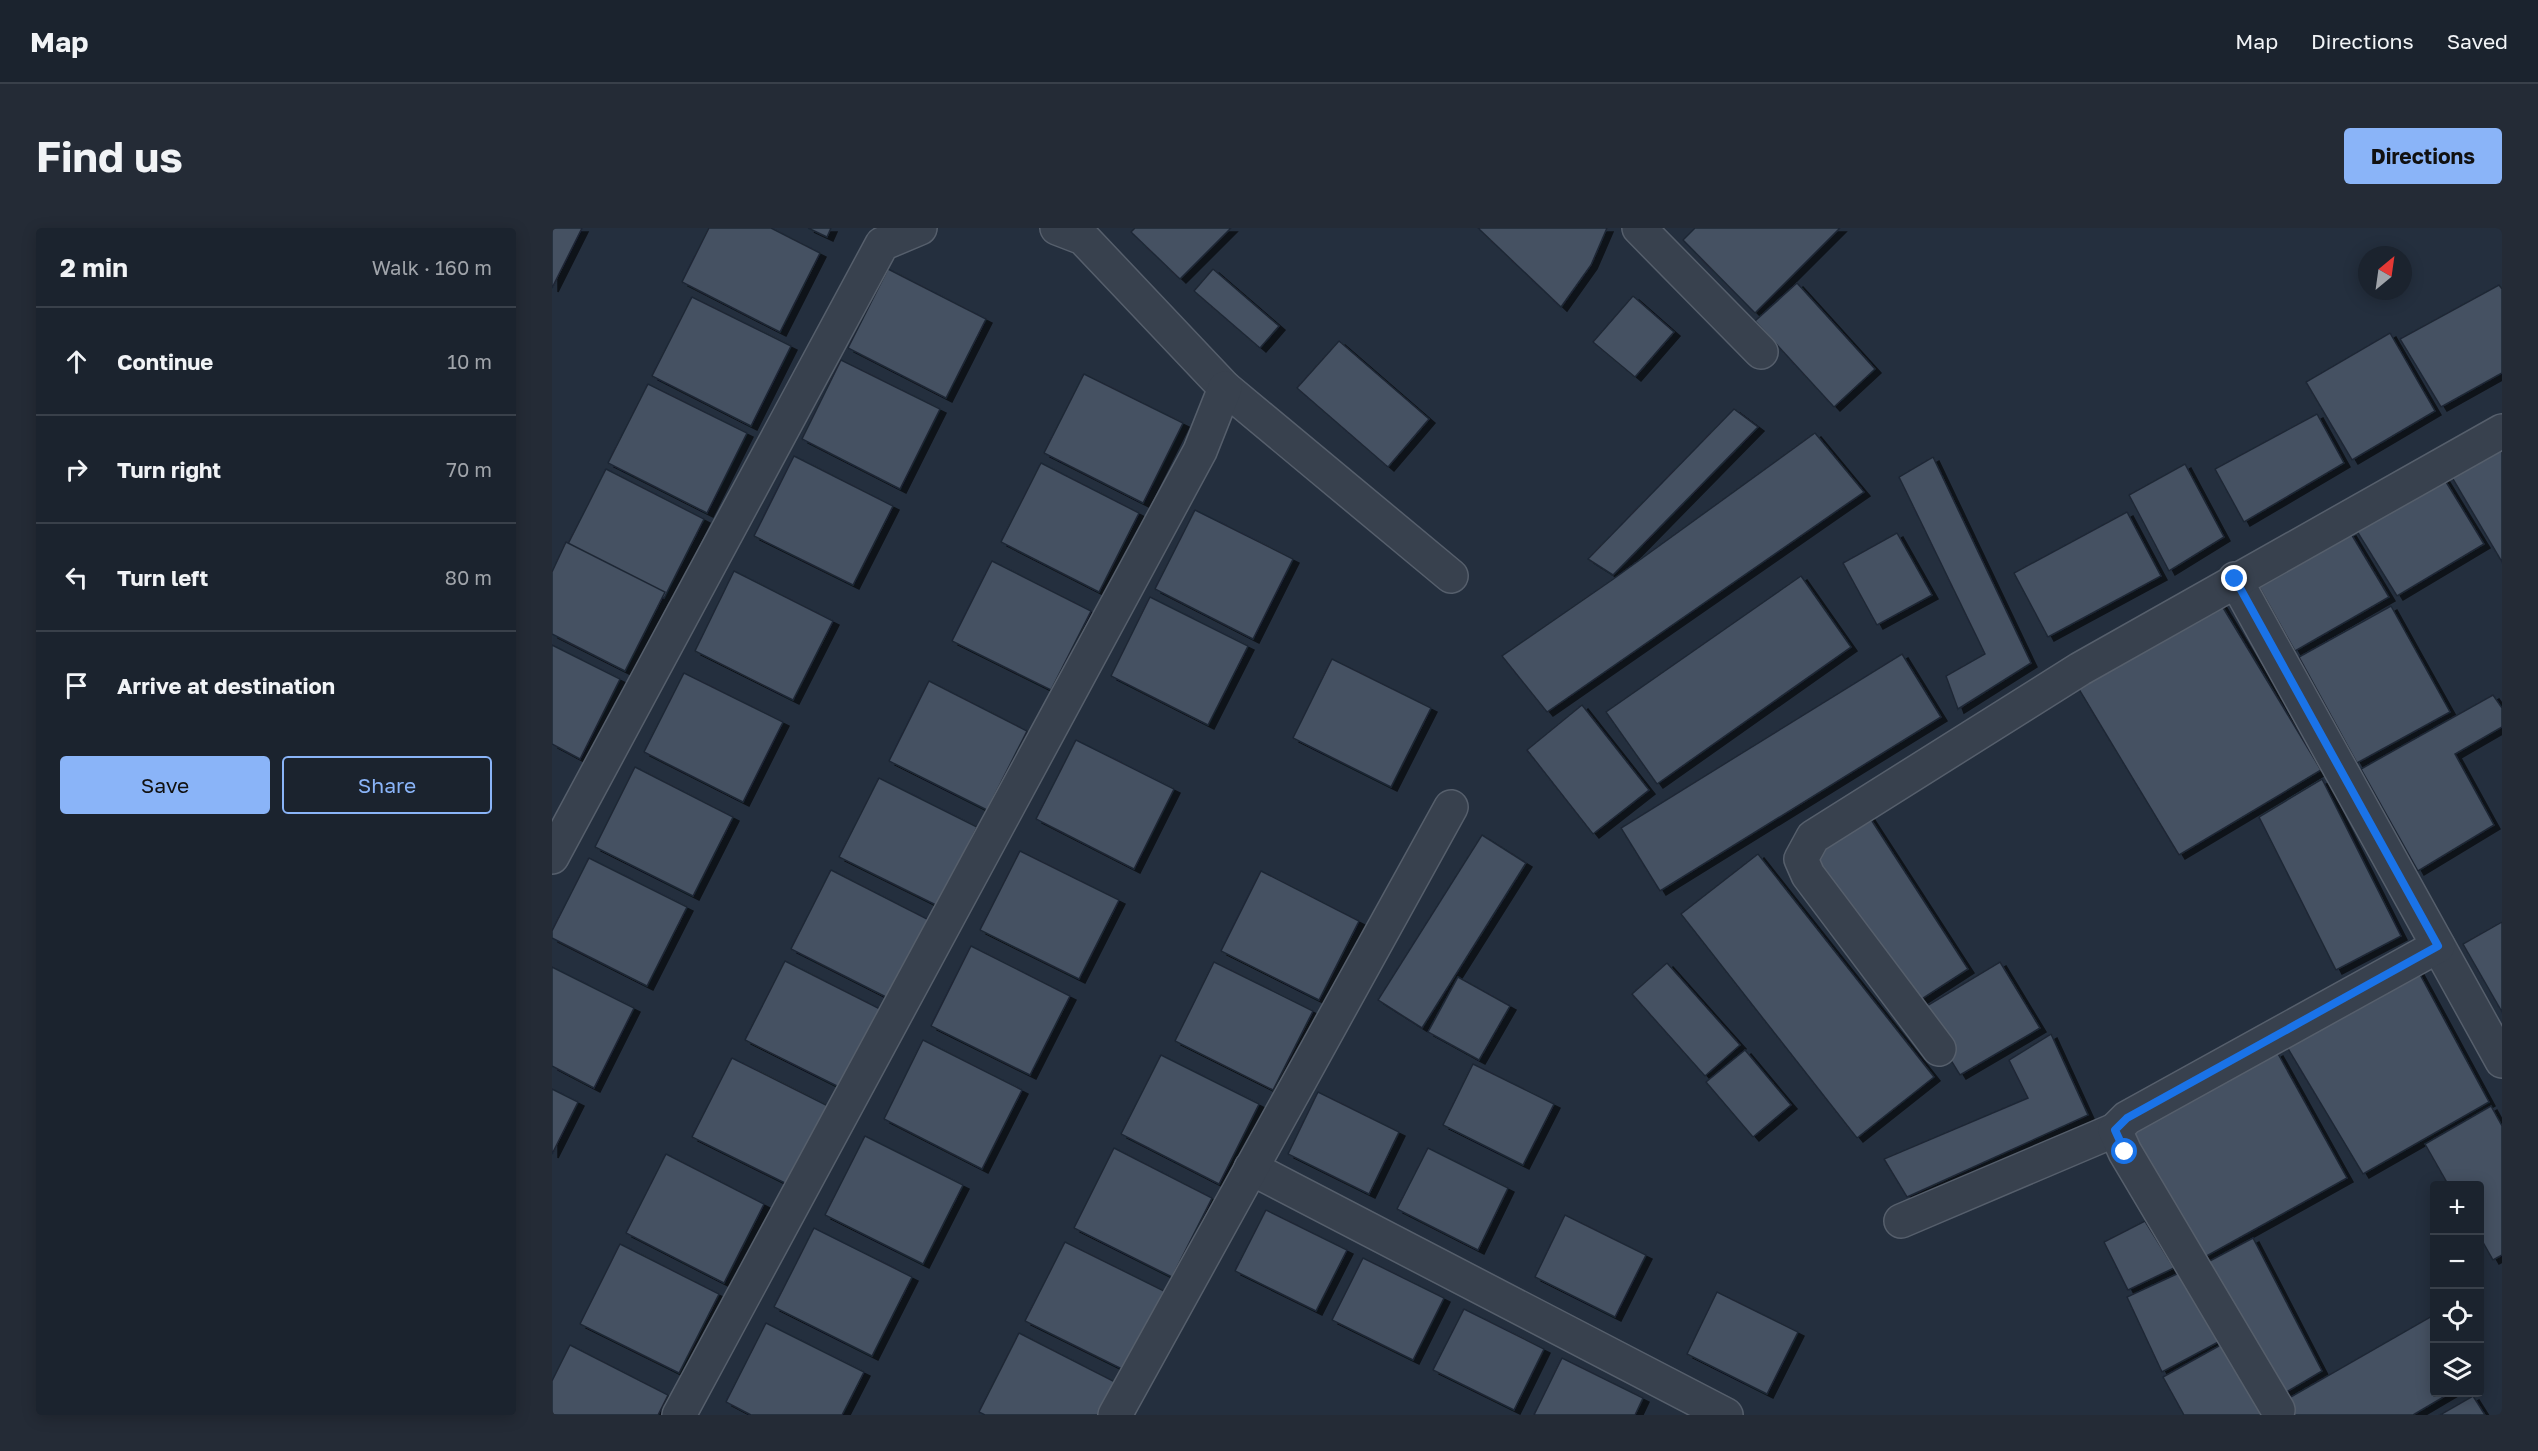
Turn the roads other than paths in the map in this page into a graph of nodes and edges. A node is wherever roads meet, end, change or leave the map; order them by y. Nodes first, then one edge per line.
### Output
1 (920, 228) edge
2 (1639, 228) edge
3 (1078, 232) edge
4 (1761, 352) dead end
5 (1225, 388) junction
6 (2502, 431) edge
7 (1450, 576) dead end
8 (2235, 579) junction
9 (1451, 807) dead end
10 (552, 857) edge
11 (2438, 946) junction
12 (1939, 1049) dead end
13 (2502, 1061) edge
14 (2115, 1130) junction
15 (1251, 1168) junction
16 (1901, 1221) dead end
17 (2278, 1410) dead end
18 (680, 1415) edge
19 (1115, 1415) edge
20 (1726, 1415) edge

1 - 10 street
2 - 4 street
3 - 5 street
5 - 7 street
5 - 18 street
6 - 8 street
8 - 11 street
8 - 12 street
9 - 15 street
11 - 13 street
11 - 14 street
14 - 16 street
14 - 17 street
15 - 19 street
15 - 20 street

